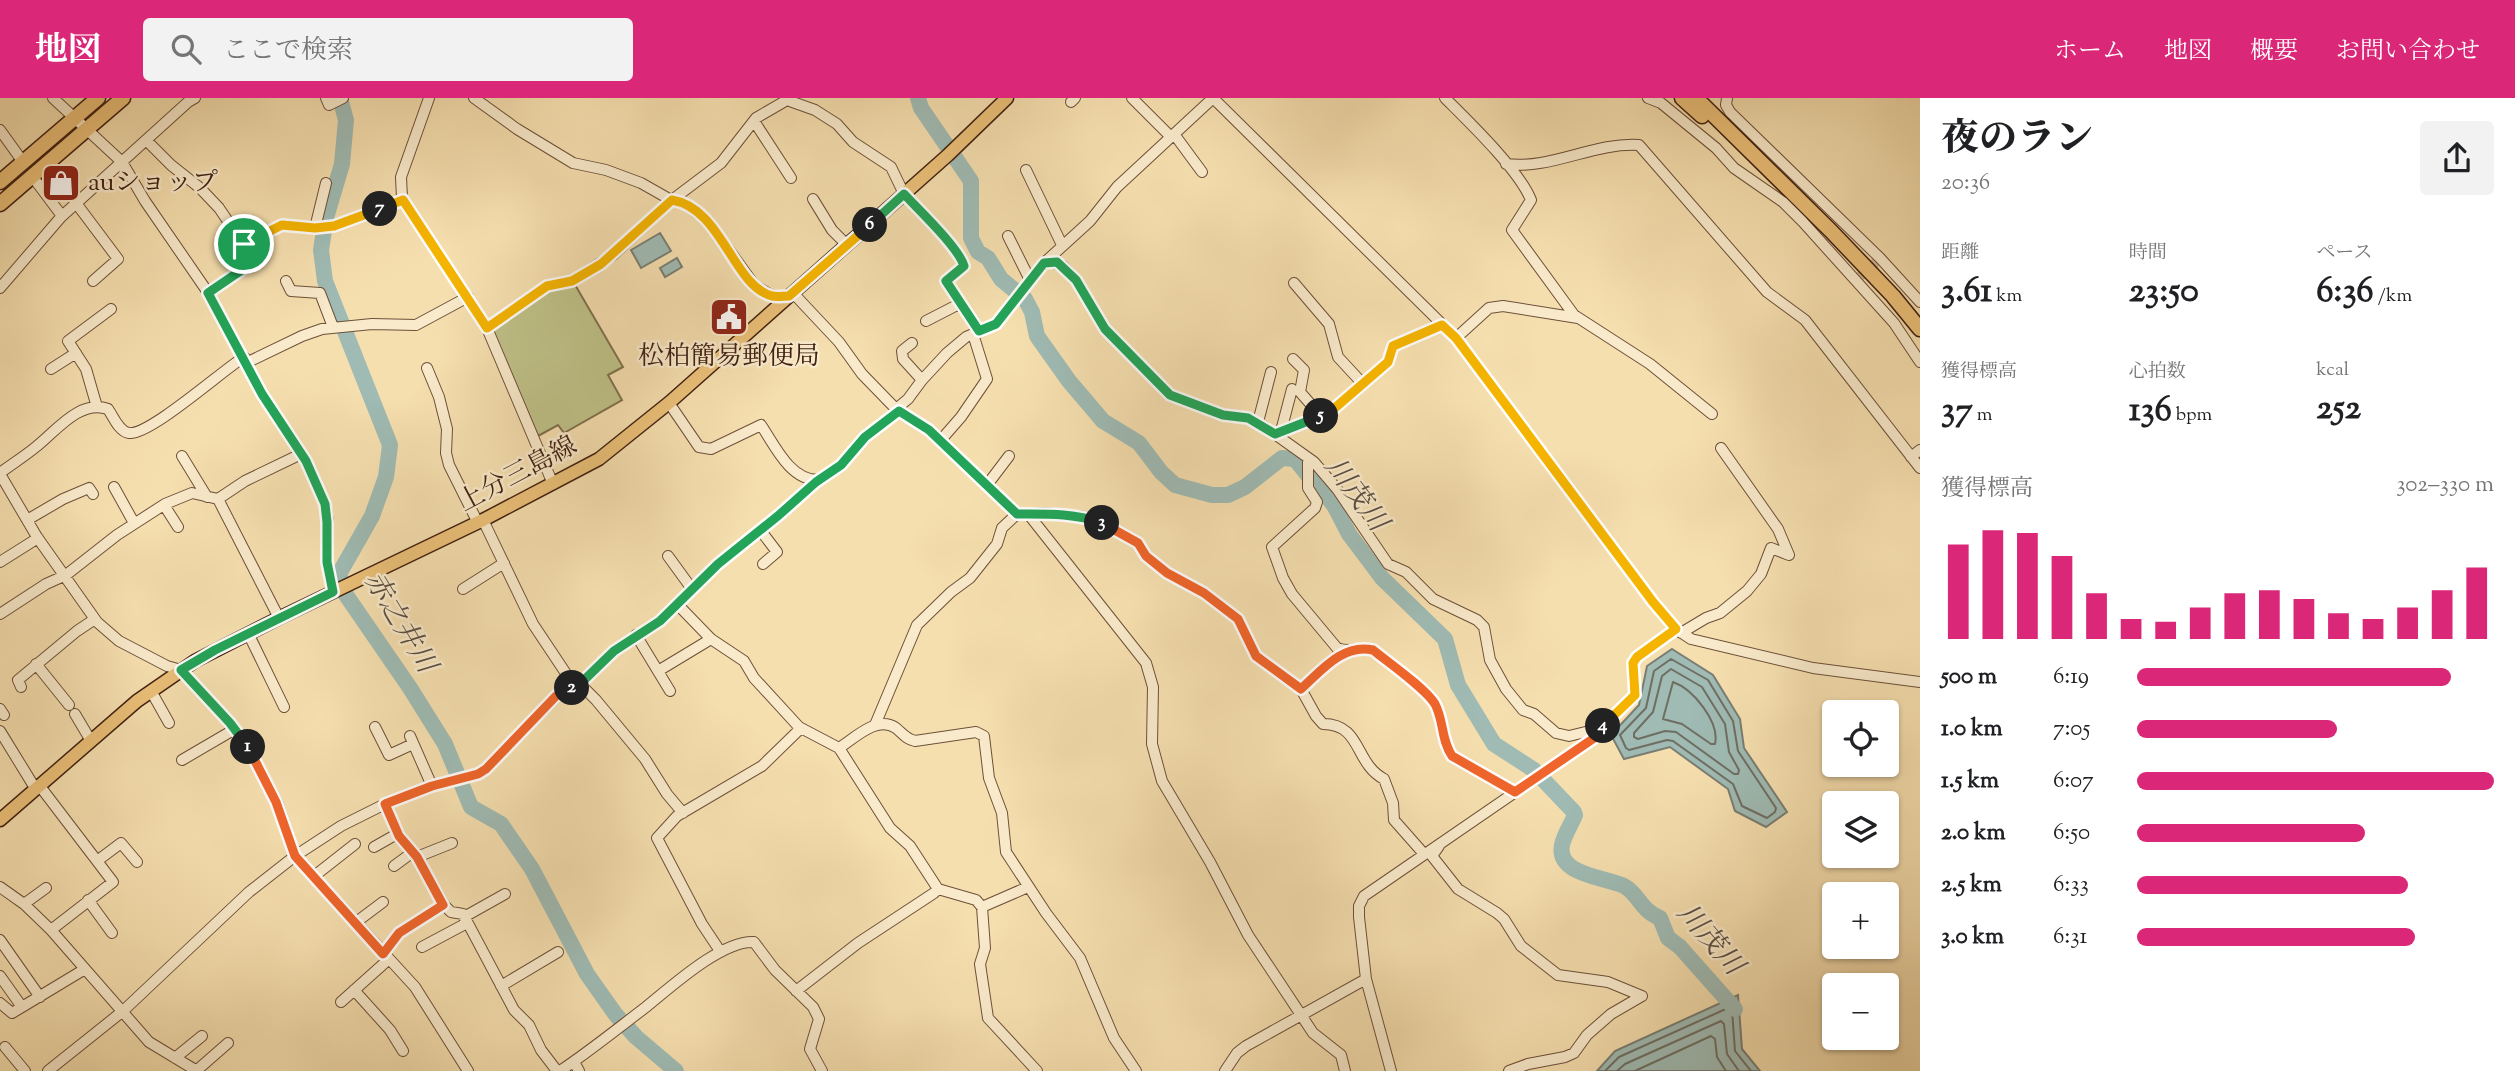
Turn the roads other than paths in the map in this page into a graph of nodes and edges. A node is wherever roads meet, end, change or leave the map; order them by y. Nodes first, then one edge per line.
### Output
1 (53, 98) edge
2 (98, 98) edge
3 (123, 98) edge
4 (195, 98) edge
5 (429, 98) edge
6 (474, 98) edge
7 (1007, 98) edge
8 (1132, 98) edge
9 (1213, 98) edge
10 (1445, 98) edge
11 (1648, 98) edge
12 (1682, 98) edge
13 (1696, 98) edge
14 (1727, 98) edge
15 (790, 99) edge
16 (74, 118) junction
17 (754, 121) junction
18 (87, 129) junction
19 (0, 130) edge
20 (1172, 135) junction
21 (147, 141) junction
22 (23, 162) junction
23 (122, 162) junction
24 (1506, 164) junction
25 (1026, 170) dead end
26 (1202, 172) dead end
27 (32, 176) junction
28 (791, 178) dead end
29 (0, 182) edge
30 (326, 183) dead end
31 (904, 194) junction
32 (813, 199) dead end
33 (403, 200) junction
34 (672, 200) junction
35 (76, 203) junction
36 (0, 204) edge
37 (62, 216) junction
38 (315, 228) junction
39 (1831, 231) junction
40 (1008, 236) dead end
41 (244, 244) junction
42 (846, 245) junction
43 (1062, 245) junction
44 (1044, 263) junction
45 (95, 274) dead end
46 (1030, 280) junction
47 (286, 281) dead end
48 (1294, 283) dead end
49 (0, 288) edge
50 (208, 293) junction
51 (791, 295) junction
52 (468, 297) junction
53 (1920, 302) edge
54 (961, 303) junction
55 (111, 309) dead end
56 (1579, 318) junction
57 (926, 321) dead end
58 (1442, 325) junction
59 (333, 327) junction
60 (487, 328) junction
61 (1920, 329) edge
62 (976, 333) junction
63 (1456, 338) junction
64 (912, 343) dead end
65 (76, 353) junction
66 (1293, 359) dead end
67 (245, 360) junction
68 (1920, 362) edge
69 (427, 368) dead end
70 (51, 369) dead end
71 (1271, 372) dead end
72 (922, 380) junction
73 (1363, 384) junction
74 (1292, 389) dead end
75 (669, 404) junction
76 (97, 407) junction
77 (897, 410) junction
78 (1712, 414) dead end
79 (1321, 416) junction
80 (1258, 422) junction
81 (1278, 433) junction
82 (940, 441) junction
83 (1721, 449) dead end
84 (1920, 450) edge
85 (301, 454) junction
86 (182, 456) dead end
87 (1009, 456) dead end
88 (1911, 457) junction
89 (1308, 458) junction
90 (1920, 468) edge
91 (0, 473) edge
92 (818, 480) junction
93 (553, 484) junction
94 (987, 485) junction
95 (114, 487) dead end
96 (93, 494) dead end
97 (213, 498) junction
98 (164, 505) junction
99 (1017, 514) junction
100 (1029, 515) junction
101 (27, 520) junction
102 (481, 521) junction
103 (134, 523) junction
104 (178, 527) dead end
105 (761, 531) junction
106 (38, 538) junction
107 (668, 556) dead end
108 (0, 562) edge
109 (504, 563) junction
110 (763, 564) dead end
111 (66, 575) junction
112 (463, 589) dead end
113 (692, 589) junction
114 (333, 592) junction
115 (674, 607) junction
116 (0, 614) edge
117 (279, 618) junction
118 (95, 619) junction
119 (1679, 631) junction
120 (248, 633) junction
121 (636, 635) junction
122 (711, 639) junction
123 (1346, 652) junction
124 (36, 664) junction
125 (181, 670) junction
126 (658, 671) junction
127 (1920, 682) edge
128 (580, 684) junction
129 (21, 687) dead end
130 (1301, 689) junction
131 (151, 691) junction
132 (670, 691) dead end
133 (284, 707) dead end
134 (169, 723) dead end
135 (875, 725) junction
136 (375, 727) dead end
137 (801, 728) junction
138 (1602, 728) junction
139 (235, 729) junction
140 (0, 731) edge
141 (91, 741) junction
142 (839, 748) junction
143 (182, 760) dead end
144 (432, 786) junction
145 (37, 787) junction
146 (1515, 792) junction
147 (385, 804) junction
148 (683, 813) junction
149 (0, 820) edge
150 (397, 834) junction
151 (1443, 840) junction
152 (452, 843) dead end
153 (355, 844) dead end
154 (374, 848) dead end
155 (1424, 854) junction
156 (415, 855) junction
157 (295, 856) junction
158 (97, 861) junction
159 (137, 862) dead end
160 (394, 866) dead end
161 (313, 877) junction
162 (0, 887) edge
163 (1028, 887) junction
164 (46, 888) dead end
165 (938, 889) junction
166 (505, 894) dead end
167 (88, 900) junction
168 (383, 902) dead end
169 (24, 904) junction
170 (443, 905) junction
171 (982, 908) junction
172 (466, 920) junction
173 (355, 923) junction
174 (51, 930) junction
175 (112, 933) dead end
176 (0, 940) edge
177 (422, 947) dead end
178 (720, 951) junction
179 (558, 952) dead end
180 (386, 956) junction
181 (85, 969) junction
182 (0, 976) edge
183 (1366, 979) junction
184 (501, 986) junction
185 (354, 990) junction
186 (796, 991) junction
187 (40, 997) junction
188 (341, 1002) dead end
189 (0, 1003) edge
190 (22, 1007) junction
191 (123, 1011) junction
192 (1302, 1015) junction
193 (202, 1036) dead end
194 (228, 1043) dead end
195 (5, 1046) dead end
196 (403, 1051) dead end
197 (175, 1058) junction
198 (576, 1066) edge
199 (25, 1071) edge
200 (48, 1071) edge
201 (197, 1071) edge
202 (468, 1071) edge
203 (559, 1071) edge
204 (822, 1071) edge
205 (1037, 1071) edge
206 (1136, 1071) edge
207 (1224, 1071) edge
208 (1345, 1071) edge
209 (1391, 1071) edge
210 (1509, 1071) edge

1 - 16 street
2 - 16 highway
3 - 18 highway
4 - 21 street
5 - 33 street
6 - 34 street
7 - 31 main road, 上分三島線
8 - 20 street
9 - 20 street
9 - 58 street
10 - 24 street
11 - 68 street
12 - 39 highway
13 - 39 highway
14 - 53 street
15 - 17 street
15 - 31 street
16 - 18 street
16 - 22 highway
17 - 28 street
17 - 34 street
18 - 23 street
18 - 27 highway
19 - 22 street
20 - 26 street
20 - 43 street
21 - 23 street
21 - 41 street
22 - 29 highway
23 - 35 street
23 - 50 street
24 - 56 street
24 - 88 street
25 - 43 street
27 - 36 highway
27 - 37 street
30 - 38 street
31 - 42 main road, 上分三島線
31 - 54 street
32 - 42 street
33 - 38 street
33 - 52 street
34 - 51 street
34 - 60 street
35 - 37 street
35 - 45 street
37 - 49 street
38 - 41 street
39 - 61 highway
40 - 46 street
41 - 50 street
42 - 51 main road, 上分三島線
43 - 44 street
44 - 46 street
44 - 80 street
46 - 62 street
47 - 59 street
48 - 73 street
50 - 67 street
51 - 75 main road, 上分三島線
51 - 77 street
52 - 59 street
52 - 60 street
54 - 57 street
54 - 62 street
55 - 65 street
56 - 63 street
56 - 78 street
58 - 63 street
58 - 73 street
59 - 67 street
60 - 93 street
62 - 72 street
62 - 82 street
63 - 119 street
64 - 72 street
65 - 70 street
65 - 76 street
66 - 79 street
67 - 76 street
67 - 85 street
69 - 102 street
71 - 80 street
72 - 77 street
73 - 79 street
74 - 81 street
75 - 92 street
75 - 93 main road, 上分三島線
76 - 91 street
77 - 82 street
77 - 92 street
79 - 81 street
80 - 81 street
81 - 89 street
82 - 94 street
83 - 119 street
84 - 88 street
85 - 97 street
85 - 114 street
86 - 97 street
87 - 94 street
88 - 90 street
89 - 123 street
89 - 138 street
91 - 101 street
92 - 105 street
93 - 102 main road, 上分三島線
94 - 99 street
95 - 103 street
96 - 101 street
97 - 98 street
97 - 117 street
98 - 103 street
98 - 104 street
99 - 100 street
99 - 135 street
100 - 130 street
100 - 192 street
101 - 106 street
102 - 109 street
102 - 114 main road, 上分三島線
103 - 111 street
105 - 110 street
105 - 113 street
106 - 108 street
106 - 111 street
107 - 113 street
109 - 112 street
109 - 128 street
111 - 116 street
111 - 118 street
113 - 115 street
114 - 117 main road, 上分三島線
115 - 121 street
115 - 122 street
117 - 120 main road, 上分三島線
118 - 124 street
118 - 125 street
119 - 127 street
119 - 138 street
120 - 125 main road, 上分三島線
120 - 133 street
121 - 126 street
121 - 128 street
122 - 126 street
122 - 137 street
123 - 130 street
123 - 146 street
124 - 129 street
124 - 141 street
125 - 131 main road, 上分三島線
125 - 139 street
126 - 132 street
128 - 144 street
128 - 148 street
130 - 155 street
131 - 134 street
131 - 141 main road, 上分三島線
135 - 142 street
135 - 163 street
136 - 144 street
137 - 142 street
137 - 148 street
138 - 146 street
139 - 143 street
139 - 157 street
140 - 145 street
141 - 145 main road, 上分三島線
142 - 165 street
144 - 147 street
145 - 149 main road, 上分三島線
145 - 158 street
146 - 151 street
147 - 150 street
147 - 157 street
148 - 178 street
150 - 154 street
150 - 156 street
151 - 155 street
151 - 210 street
152 - 156 street
153 - 161 street
155 - 183 street
156 - 160 street
156 - 170 street
157 - 161 street
157 - 191 street
158 - 159 street
158 - 167 street
161 - 173 street
162 - 169 street
163 - 171 street
163 - 206 street
164 - 169 street
165 - 171 street
165 - 186 street
166 - 172 street
167 - 174 street
167 - 175 street
168 - 173 street
169 - 174 street
170 - 172 street
170 - 180 street
171 - 205 street
172 - 177 street
172 - 184 street
173 - 180 street
174 - 181 street
176 - 187 street
178 - 186 street
178 - 198 street
179 - 184 street
180 - 185 street
180 - 202 street
181 - 187 street
181 - 191 street
182 - 190 street
183 - 192 street
183 - 209 street
184 - 203 street
185 - 188 street
185 - 196 street
186 - 204 street
187 - 190 street
189 - 190 street
191 - 197 street
191 - 200 street
192 - 207 street
192 - 208 street
193 - 197 street
194 - 201 street
195 - 199 street
197 - 201 street
198 - 203 street

